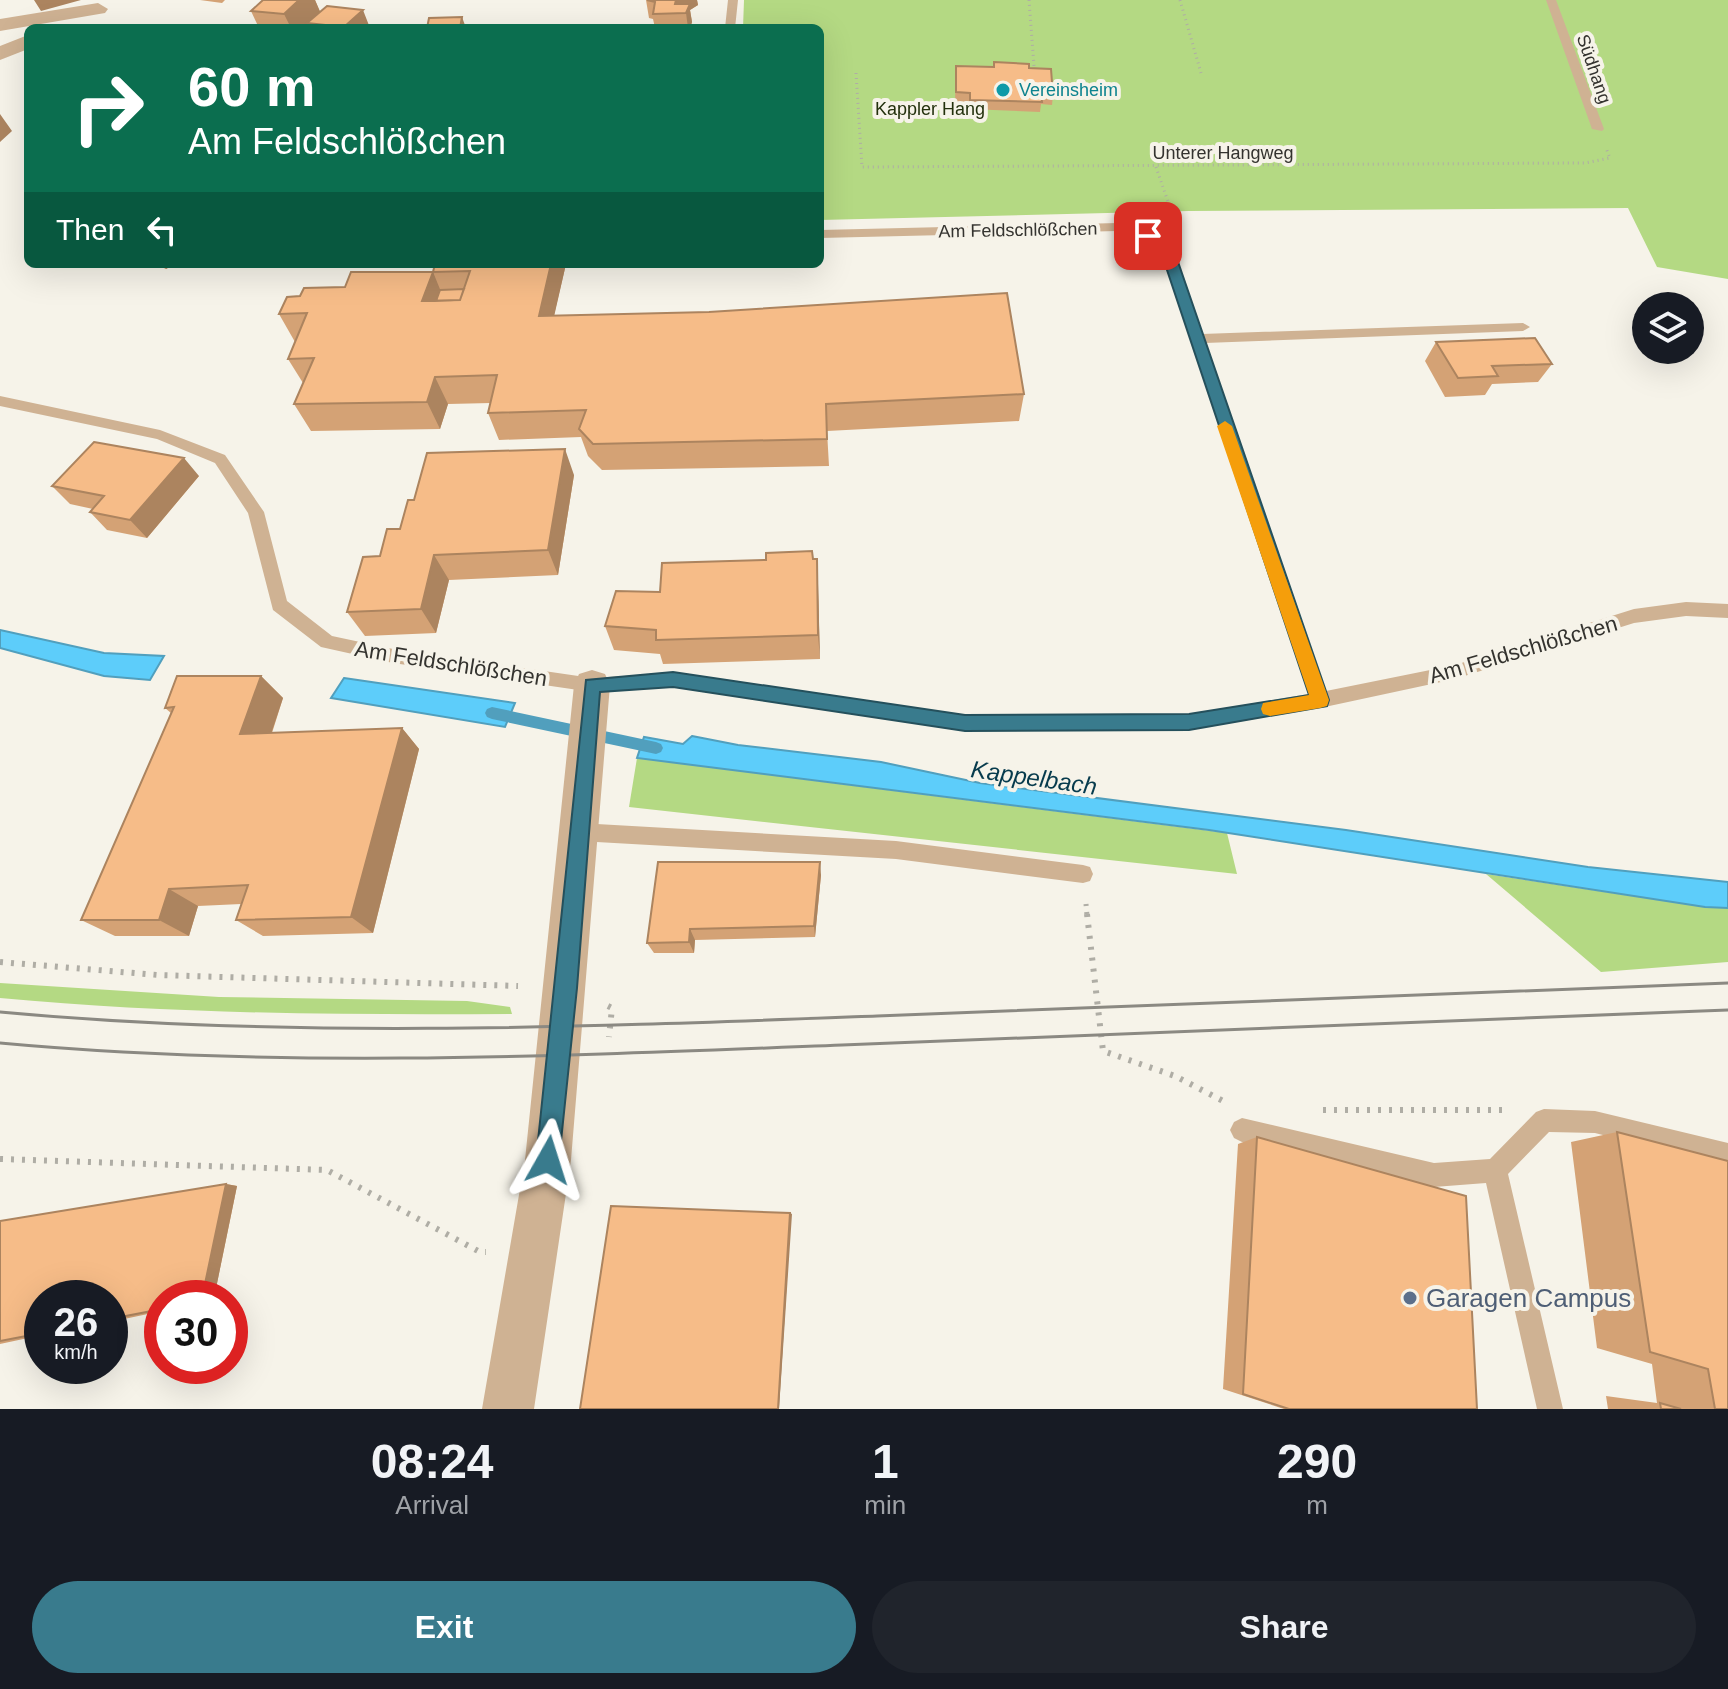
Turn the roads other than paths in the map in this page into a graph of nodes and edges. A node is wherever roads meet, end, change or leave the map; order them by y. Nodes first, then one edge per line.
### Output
1 (118, 0) edge
2 (733, 0) edge
3 (1551, 0) edge
4 (98, 9) junction
5 (66, 24) edge
6 (730, 24) edge
7 (0, 25) edge
8 (24, 43) edge
9 (0, 54) edge
10 (1598, 129) dead end
11 (824, 234) edge
12 (1523, 327) dead end
13 (1196, 339) junction
14 (0, 401) edge
15 (1728, 611) edge
16 (592, 685) junction
17 (1320, 700) junction
18 (579, 832) junction
19 (1083, 874) road end
20 (1242, 1130) dead end
21 (1728, 1155) edge
22 (1495, 1170) junction
23 (508, 1409) edge
24 (1550, 1409) edge

1 - 4 street
2 - 6 lane
3 - 10 lane, Südhang
4 - 5 street
4 - 7 street
8 - 9 street
11 - 13 lane, Am Feldschlößchen
12 - 13 lane
13 - 17 lane, Am Feldschlößchen
14 - 16 lane, Am Feldschlößchen
15 - 17 lane, Am Feldschlößchen
16 - 17 lane, Am Feldschlößchen
16 - 18 street
18 - 19 lane
18 - 23 street
20 - 22 lane
21 - 22 lane
22 - 24 lane

